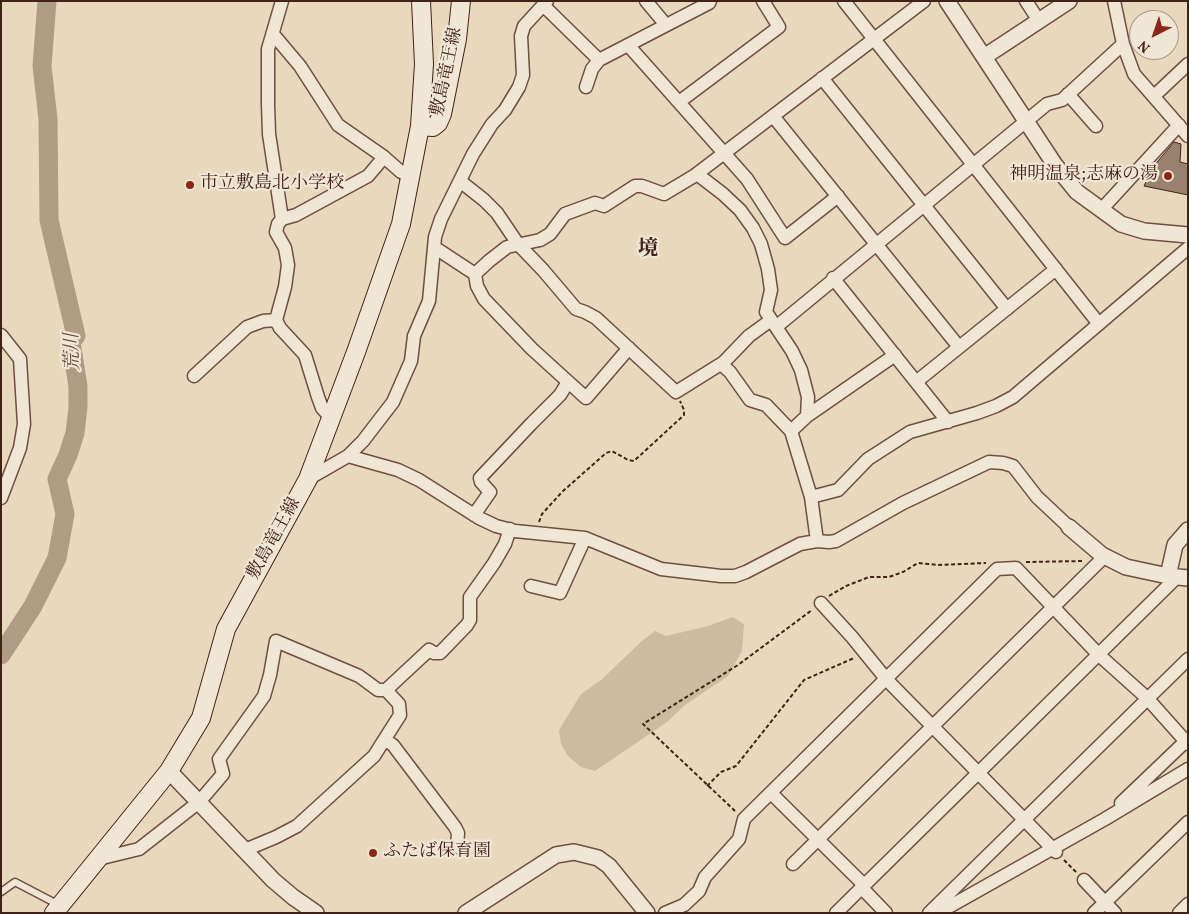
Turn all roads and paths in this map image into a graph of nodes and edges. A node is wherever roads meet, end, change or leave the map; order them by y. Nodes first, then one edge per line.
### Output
1 (282, 1) edge
2 (421, 1) edge
3 (461, 1) edge
4 (646, 1) edge
5 (710, 1) edge
6 (844, 1) edge
7 (924, 1) edge
8 (947, 1) edge
9 (1026, 1) edge
10 (1069, 1) edge
11 (1114, 1) edge
12 (545, 4) edge
13 (769, 4) edge
14 (1039, 21) junction
15 (666, 26) junction
16 (273, 34) junction
17 (874, 40) junction
18 (1124, 44) junction
19 (628, 45) junction
20 (984, 57) junction
21 (599, 60) junction
22 (1188, 64) edge
23 (822, 78) junction
24 (586, 87) dead end
25 (1068, 94) junction
26 (1154, 96) junction
27 (679, 102) junction
28 (773, 116) junction
29 (1026, 122) junction
30 (1179, 125) junction
31 (420, 126) junction
32 (1096, 126) dead end
33 (1188, 136) edge
34 (724, 153) junction
35 (384, 157) junction
36 (973, 166) junction
37 (697, 174) junction
38 (411, 176) junction
39 (460, 181) junction
40 (838, 196) junction
41 (924, 205) junction
42 (1101, 210) junction
43 (282, 219) junction
44 (1188, 235) edge
45 (518, 244) junction
46 (876, 244) junction
47 (434, 246) junction
48 (1188, 248) edge
49 (1056, 269) junction
50 (475, 274) junction
51 (833, 278) junction
52 (1007, 309) junction
53 (276, 320) junction
54 (774, 323) junction
55 (1099, 324) junction
56 (1, 335) edge
57 (959, 347) junction
58 (629, 348) junction
59 (895, 355) junction
60 (721, 364) junction
61 (194, 376) dead end
62 (568, 382) junction
63 (916, 382) junction
64 (676, 392) junction
65 (807, 416) junction
66 (331, 418) junction
67 (948, 422) junction
68 (791, 431) junction
69 (348, 456) junction
70 (308, 479) junction
71 (811, 497) junction
72 (1, 498) edge
73 (474, 515) junction
74 (1069, 528) joint
75 (510, 529) junction
76 (1188, 530) edge
77 (533, 532) junction
78 (585, 538) junction
79 (817, 541) junction
80 (1103, 559) junction
81 (1022, 562) dead end
82 (994, 563) dead end
83 (1178, 577) edge
84 (531, 586) dead end
85 (821, 603) junction
86 (1054, 607) junction
87 (866, 654) junction
88 (1099, 655) junction
89 (1188, 659) edge
90 (887, 680) junction
91 (386, 690) junction
92 (1147, 698) junction
93 (932, 727) junction
94 (385, 740) junction
95 (1187, 742) edge
96 (1188, 769) edge
97 (169, 771) junction
98 (977, 773) junction
99 (707, 786) junction
100 (770, 793) junction
101 (199, 802) junction
102 (744, 819) junction
103 (1105, 819) junction
104 (1023, 820) junction
105 (1188, 822) edge
106 (818, 839) junction
107 (457, 847) dead end
108 (245, 850) junction
109 (1054, 850) junction
110 (98, 859) junction
111 (793, 864) dead end
112 (1084, 880) joint
113 (862, 886) junction
114 (1, 892) edge
115 (1105, 902) junction
116 (1188, 904) edge
117 (57, 909) edge
118 (316, 913) edge
119 (466, 913) edge
120 (647, 913) edge
121 (665, 913) edge
122 (836, 913) edge
123 (886, 913) edge
124 (930, 913) edge
125 (938, 913) edge
126 (1094, 913) edge
127 (1115, 913) edge
128 (1179, 913) edge

1 - 16 street
2 - 31 main road, 敷島竜王線
3 - 31 main road, 敷島竜王線
4 - 15 street
5 - 15 street
6 - 17 street
7 - 17 street
8 - 20 street
9 - 14 street
10 - 14 street
11 - 18 street
12 - 21 street
12 - 39 street
13 - 27 street
14 - 20 street
15 - 19 street
16 - 35 street
16 - 43 street
17 - 23 street
17 - 36 street
18 - 25 street
18 - 26 street
19 - 21 street
19 - 27 street
20 - 29 street
21 - 24 street
22 - 26 street
23 - 28 street
23 - 41 street
25 - 29 street
25 - 32 street
26 - 30 street
27 - 34 street
28 - 34 street
28 - 40 street
29 - 36 street
29 - 42 street
30 - 33 street
30 - 42 street
31 - 38 main road, 敷島竜王線
34 - 37 street
34 - 40 street
35 - 38 street
35 - 43 street
36 - 41 street
36 - 49 street
37 - 45 street
37 - 54 street
38 - 66 main road, 敷島竜王線
39 - 45 street
39 - 47 street
40 - 46 street
41 - 46 street
41 - 52 street
42 - 44 street
43 - 53 street
45 - 50 street
45 - 58 street
46 - 51 street
46 - 57 street
47 - 50 street
47 - 69 street
48 - 55 street
49 - 52 street
49 - 55 street
50 - 62 street
51 - 54 street
51 - 59 street
52 - 57 street
53 - 61 street
53 - 66 street
54 - 60 street
54 - 65 street
55 - 67 street
56 - 72 street
57 - 63 street
58 - 62 street
58 - 64 street
59 - 63 street
59 - 65 street
60 - 64 street
60 - 68 street
62 - 73 street
63 - 67 street
64 - 77 path
65 - 68 street
66 - 70 main road, 敷島竜王線
67 - 71 street
68 - 71 street
69 - 70 street
69 - 73 street
70 - 97 main road, 敷島竜王線
71 - 79 street
73 - 75 street
74 - 79 street
74 - 80 street
75 - 77 street
75 - 91 street
76 - 83 street
77 - 78 street
78 - 79 street
78 - 84 street
80 - 81 path
80 - 83 street
80 - 86 street
82 - 85 path
83 - 88 street
85 - 87 street
85 - 99 path
86 - 88 street
86 - 90 street
86 - 93 street
87 - 90 street
87 - 99 path
88 - 92 street
88 - 98 street
89 - 92 street
90 - 93 street
90 - 100 street
91 - 94 street
91 - 101 street
92 - 95 street
92 - 104 street
93 - 98 street
93 - 106 street
94 - 107 street
94 - 108 street
95 - 103 street
96 - 103 street
97 - 101 street
97 - 110 main road, 敷島竜王線
98 - 104 street
98 - 113 street
99 - 102 path
100 - 102 street
100 - 106 street
101 - 108 street
101 - 110 street
102 - 121 street
103 - 109 street
104 - 109 street
104 - 124 street
105 - 115 street
106 - 111 street
106 - 113 street
108 - 118 street
109 - 112 path
109 - 125 street
110 - 117 main road, 敷島竜王線
112 - 115 street
113 - 122 street
113 - 123 street
114 - 117 lane
115 - 126 street
115 - 127 street
116 - 128 street
119 - 120 street

